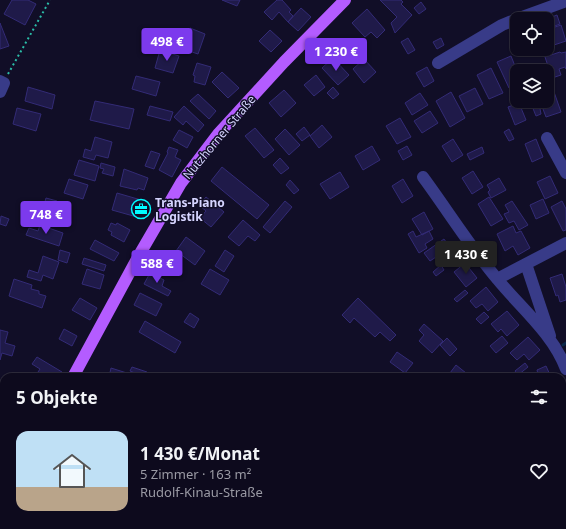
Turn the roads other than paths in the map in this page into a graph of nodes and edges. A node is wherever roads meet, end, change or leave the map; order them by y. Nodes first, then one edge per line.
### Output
1 (345, 0) edge
2 (566, 1) edge
3 (536, 12) edge
4 (510, 22) edge
5 (438, 63) dead end
6 (547, 138) dead end
7 (566, 174) edge
8 (423, 177) dead end
9 (566, 244) edge
10 (526, 264) junction
11 (497, 280) junction
12 (552, 343) junction
13 (566, 369) edge
14 (75, 373) edge

1 - 14 main road, Nutzhorner Straße
2 - 3 street
4 - 5 street
6 - 7 street
8 - 11 street
9 - 10 street
10 - 11 street
10 - 12 street
11 - 12 street
12 - 13 street

